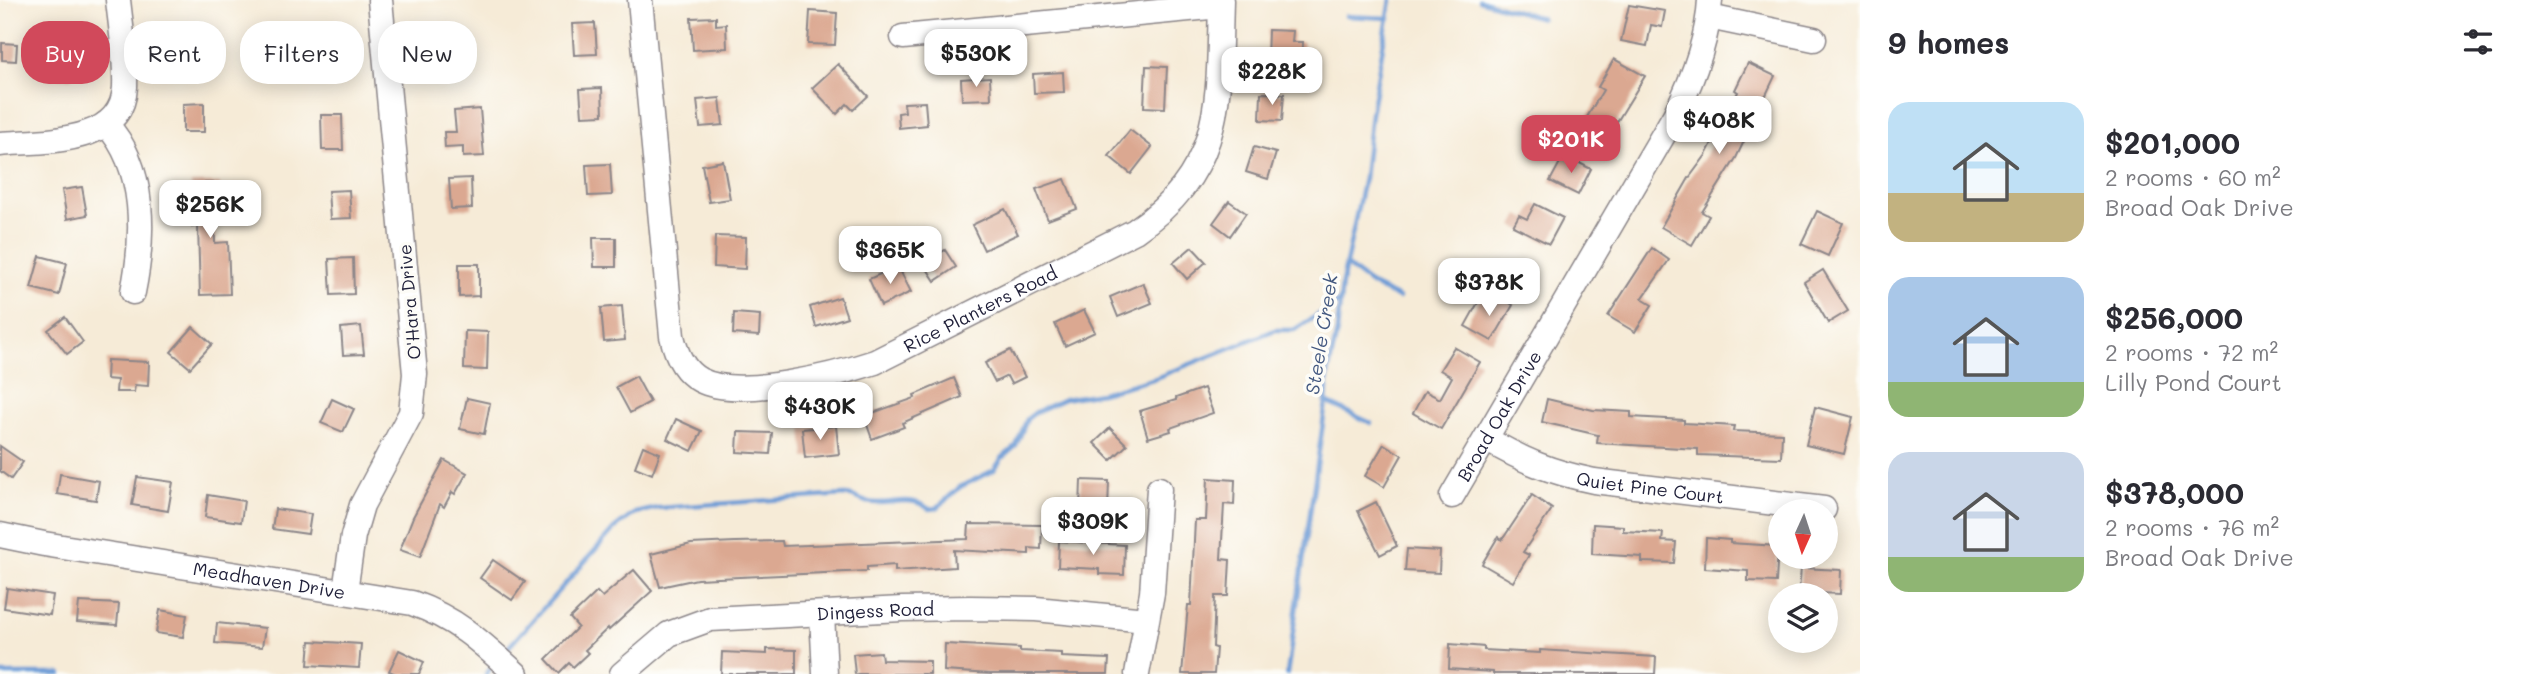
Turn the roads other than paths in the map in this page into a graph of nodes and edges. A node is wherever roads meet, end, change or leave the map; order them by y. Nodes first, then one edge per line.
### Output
1 (118, 0) edge
2 (380, 0) edge
3 (640, 0) edge
4 (1221, 3) edge
5 (1710, 8) edge
6 (902, 37) dead end
7 (1814, 39) dead end
8 (106, 124) junction
9 (0, 144) edge
10 (133, 292) dead end
11 (1486, 439) junction
12 (1159, 489) dead end
13 (1452, 496) dead end
14 (1768, 502) edge
15 (0, 535) edge
16 (345, 591) junction
17 (822, 614) junction
18 (1146, 620) junction
19 (516, 674) edge
20 (622, 674) edge
21 (825, 674) edge
22 (1137, 674) edge

1 - 8 street
2 - 16 street, O'Hara Drive
3 - 4 street, Rice Planters Road
4 - 6 street
5 - 7 street
5 - 11 street, Broad Oak Drive
8 - 9 street
8 - 10 street
11 - 13 street, Broad Oak Drive
11 - 14 street, Quiet Pine Court
12 - 18 street
15 - 16 street, Meadhaven Drive
16 - 19 street, Meadhaven Drive
17 - 18 street, Dingess Road
17 - 20 street, Dingess Road
17 - 21 street
18 - 22 street

